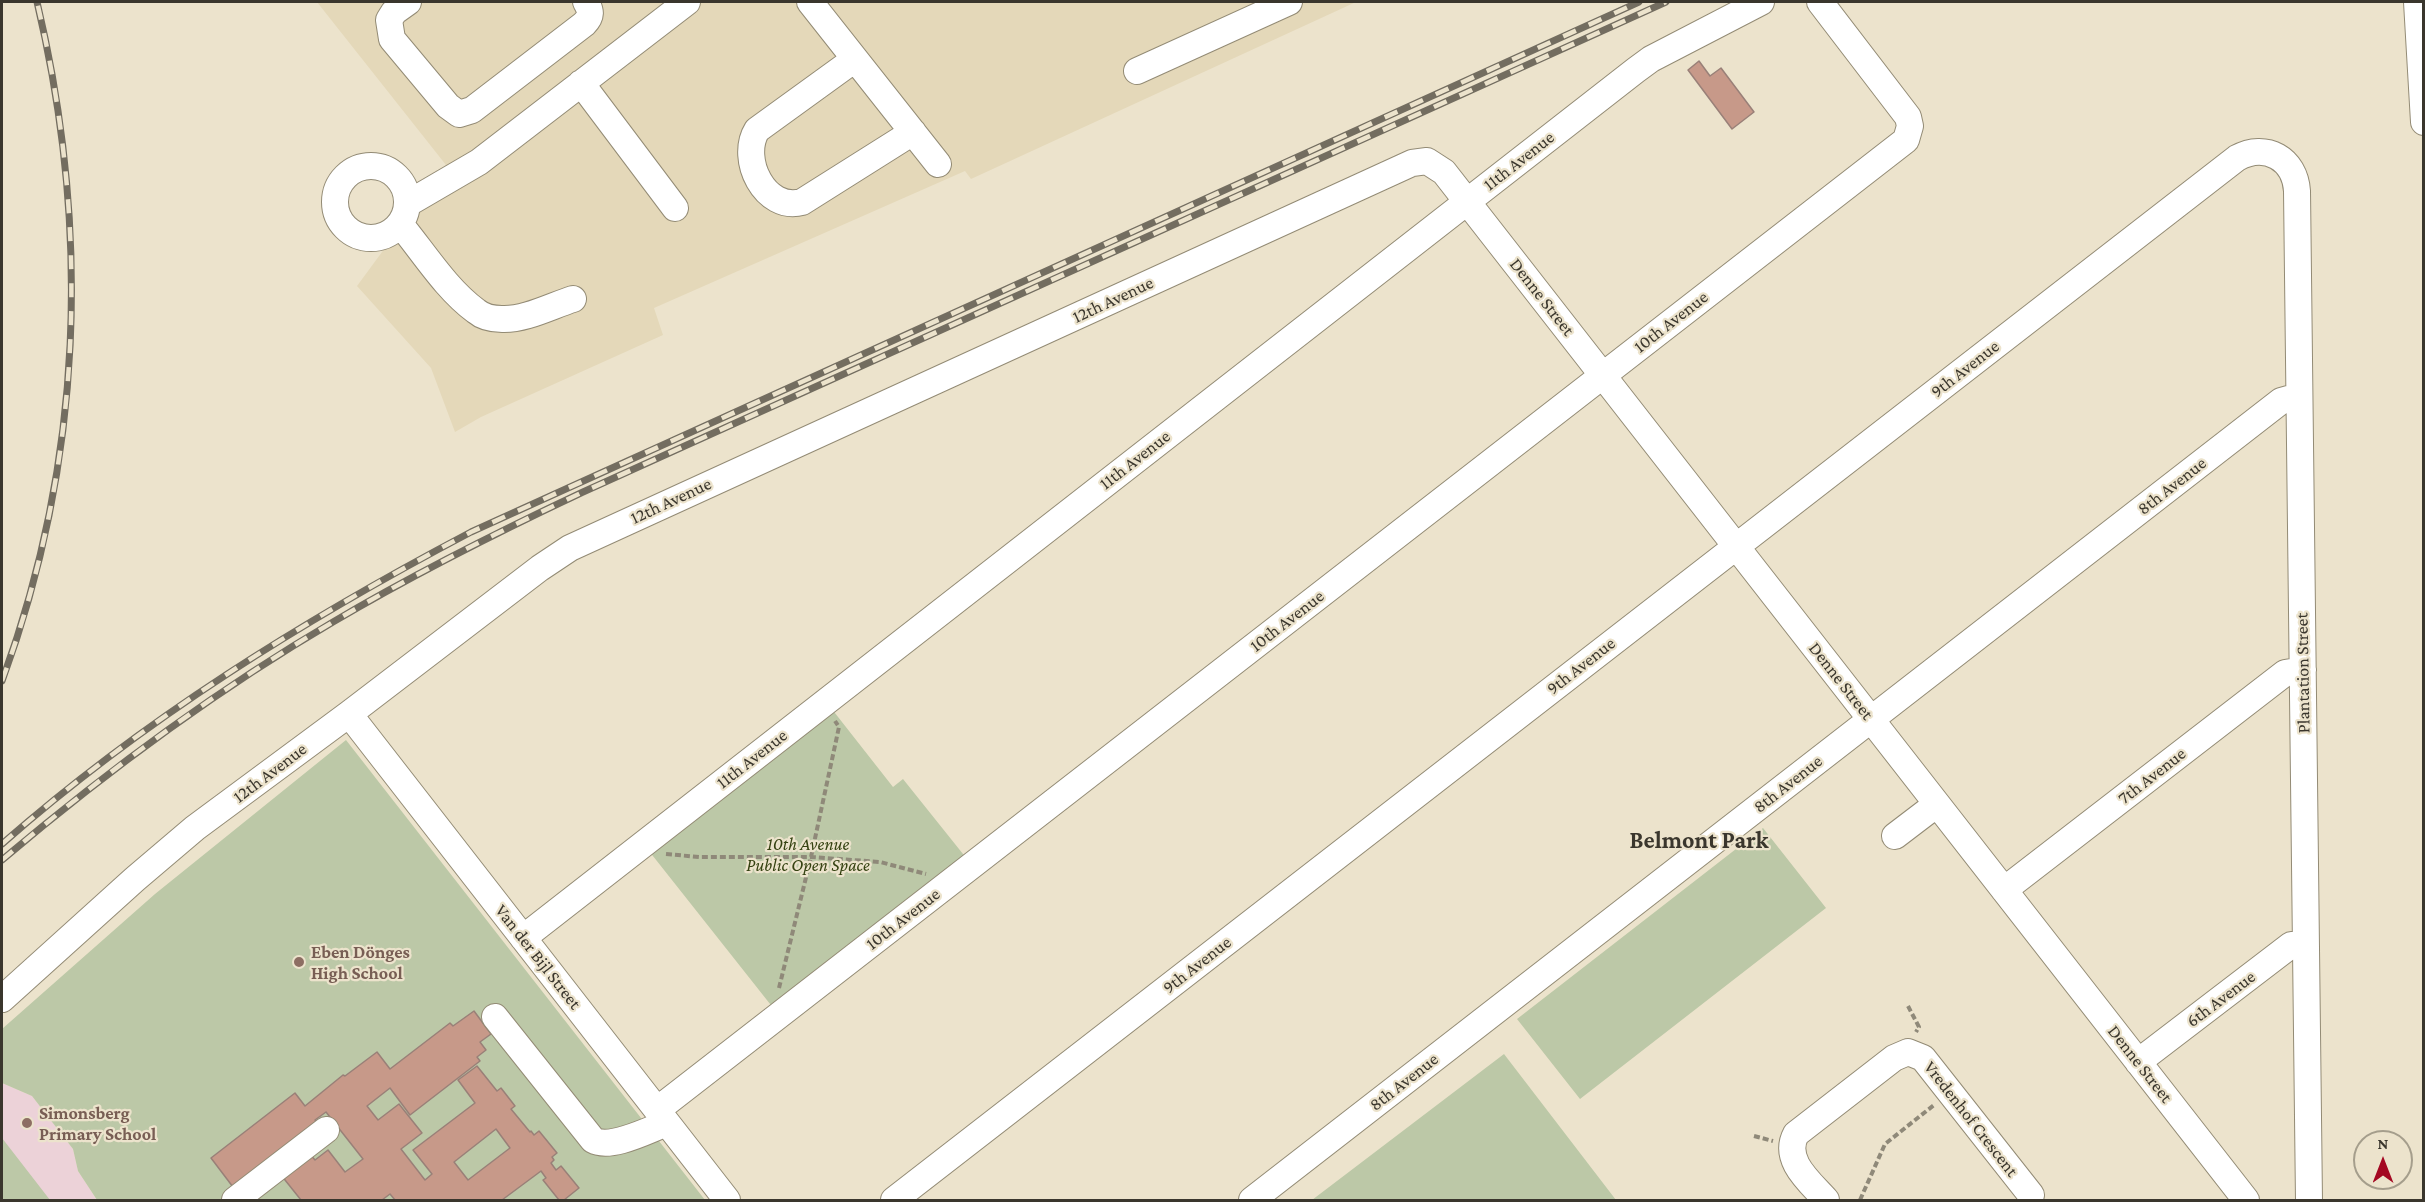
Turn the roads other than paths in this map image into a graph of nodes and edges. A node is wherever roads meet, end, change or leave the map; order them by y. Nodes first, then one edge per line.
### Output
1 (408, 2) edge
2 (586, 2) edge
3 (687, 2) edge
4 (810, 2) edge
5 (1761, 2) edge
6 (1820, 2) edge
7 (2417, 2) edge
8 (1280, 3) edge
9 (855, 59) junction
10 (1137, 71) dead end
11 (581, 83) junction
12 (2424, 122) edge
13 (913, 132) junction
14 (2275, 154) joint
15 (1434, 163) joint
16 (938, 164) dead end
17 (1468, 201) junction
18 (675, 208) dead end
19 (573, 299) dead end
20 (1603, 375) junction
21 (2299, 396) junction
22 (1736, 546) junction
23 (2303, 670) junction
24 (349, 714) junction
25 (1871, 719) junction
26 (1937, 804) junction
27 (1895, 837) dead end
28 (2004, 890) junction
29 (523, 938) junction
30 (2306, 945) junction
31 (2, 999) edge
32 (495, 1017) dead end
33 (2138, 1062) junction
34 (662, 1117) junction
35 (326, 1130) dead end
36 (2031, 1195) dead end
37 (235, 1200) edge
38 (727, 1200) edge
39 (894, 1200) edge
40 (1252, 1200) edge
41 (1826, 1200) edge
42 (2246, 1200) edge
43 (2309, 1200) edge

1 - 2 street
3 - 11 street
4 - 9 street
5 - 17 street, 11th Avenue
6 - 20 street, 10th Avenue
7 - 12 street
8 - 10 street
9 - 13 street
9 - 13 street
11 - 18 street
11 - 19 street
13 - 16 street
14 - 21 street, Plantation Street
14 - 22 street, 9th Avenue
15 - 17 street, Denne Street
15 - 24 street, 12th Avenue
17 - 20 street, Denne Street
17 - 29 street, 11th Avenue
20 - 22 street, Denne Street
20 - 34 street, 10th Avenue
21 - 23 street, Plantation Street
21 - 25 street, 8th Avenue
22 - 25 street, Denne Street
22 - 39 street, 9th Avenue
23 - 28 street, 7th Avenue
23 - 30 street, Plantation Street
24 - 29 street, Van der Bijl Street
24 - 31 street, 12th Avenue
25 - 26 street, Denne Street
25 - 40 street, 8th Avenue
26 - 27 street
26 - 28 street, Denne Street
28 - 33 street, Denne Street
29 - 34 street, Van der Bijl Street
30 - 33 street, 6th Avenue
30 - 43 street, Plantation Street
32 - 34 street, 10th Avenue
33 - 42 street, Denne Street
34 - 38 street, Van der Bijl Street
35 - 37 street
36 - 41 street, Vredenhof Crescent

